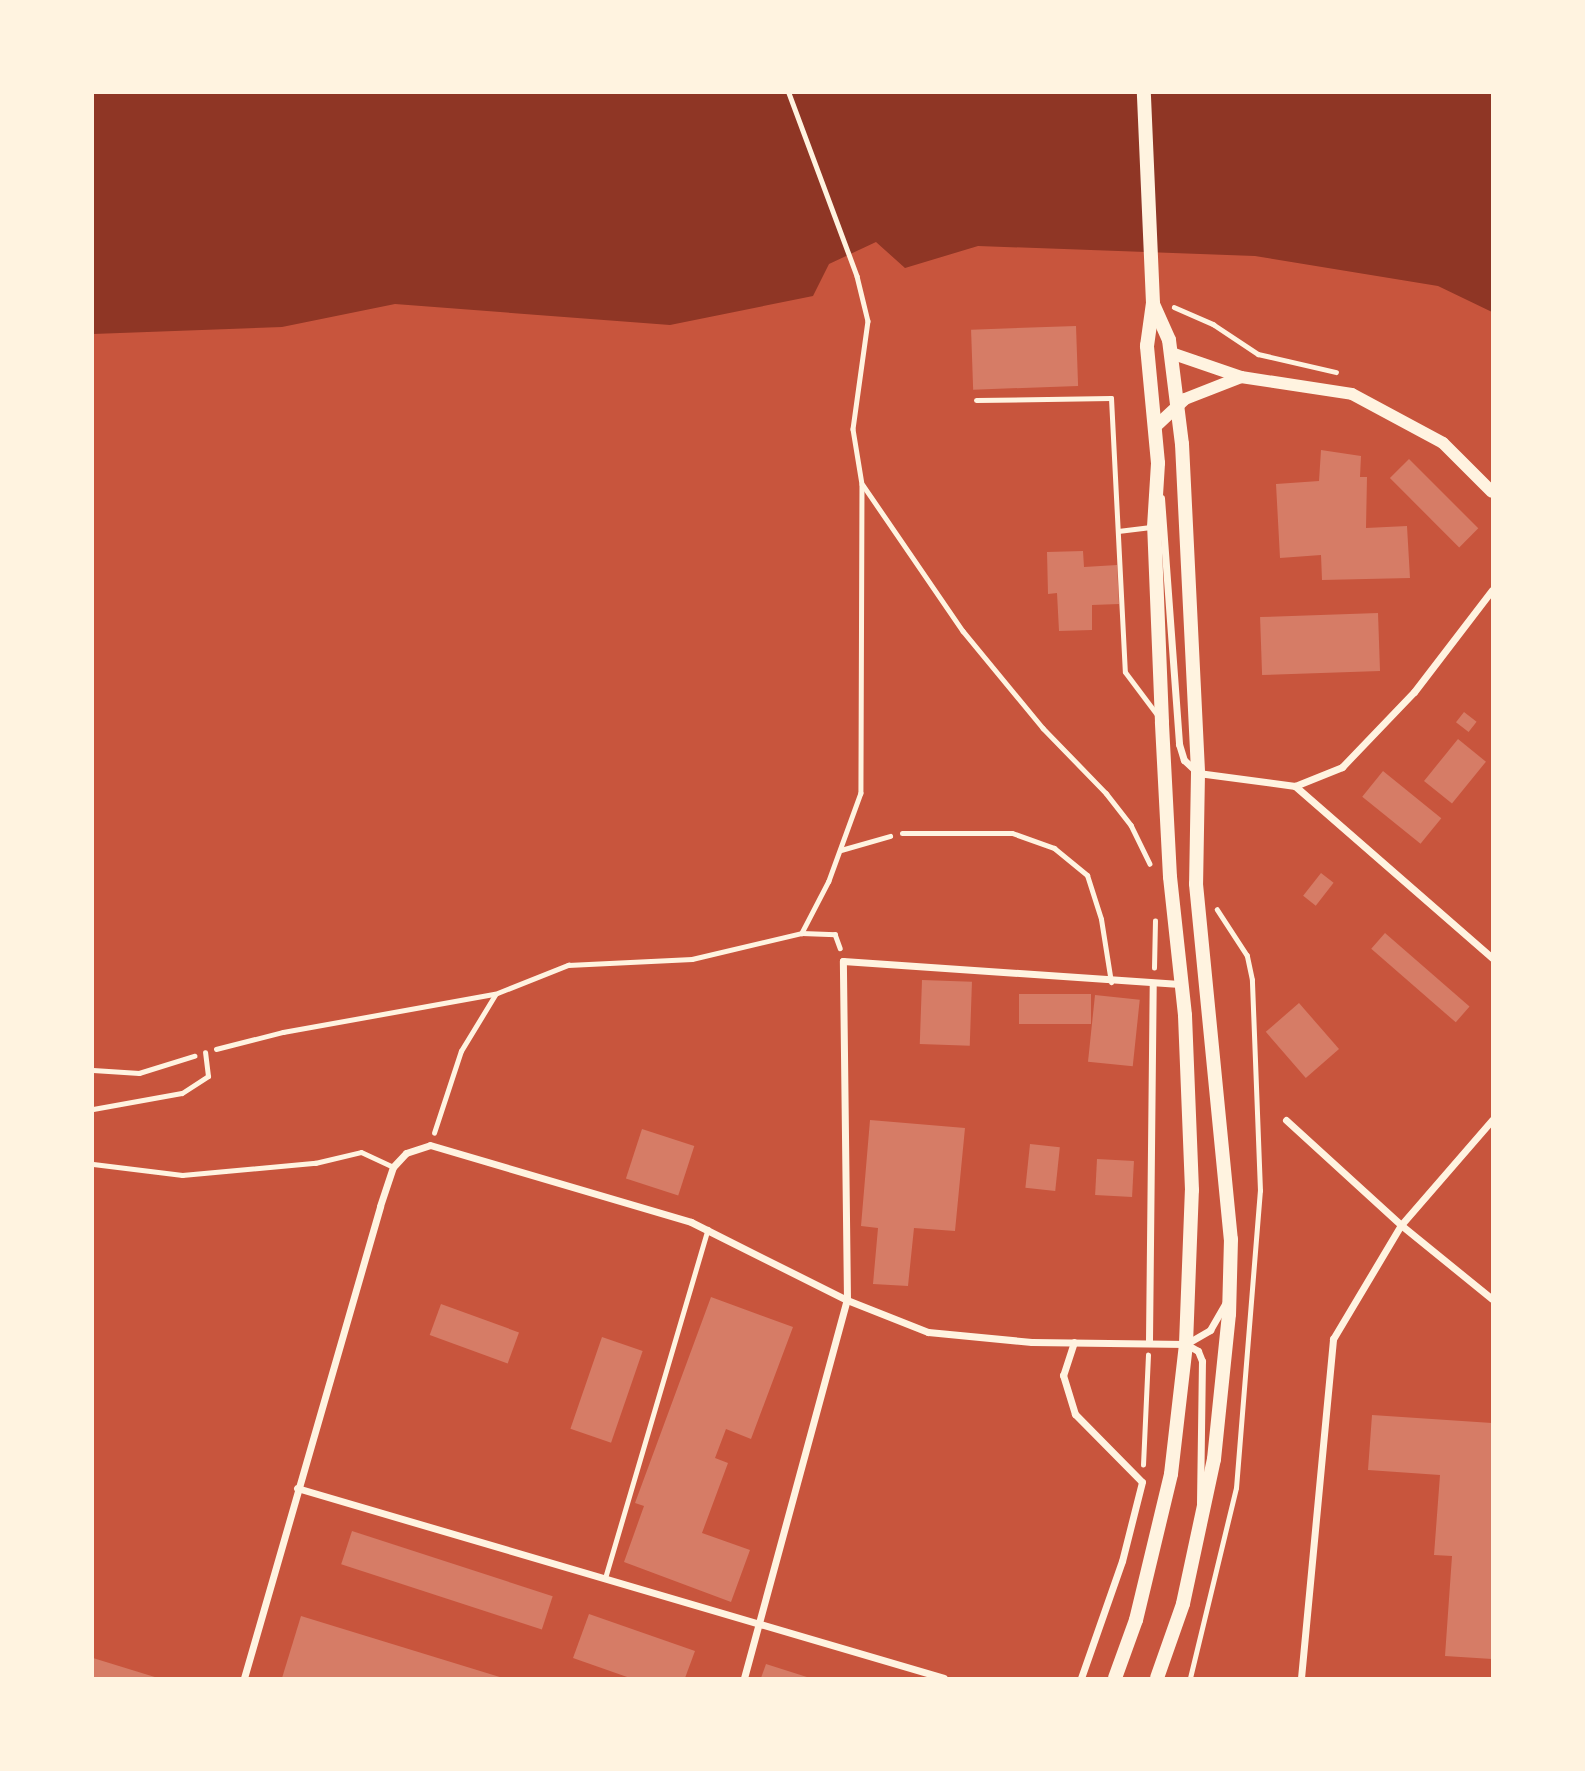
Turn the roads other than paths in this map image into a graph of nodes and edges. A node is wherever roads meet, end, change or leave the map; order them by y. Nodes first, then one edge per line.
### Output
1 (1144, 93) edge
2 (1153, 303) junction
3 (1171, 353) junction
4 (1241, 377) junction
5 (976, 400) dead end
6 (1177, 406) junction
7 (1155, 427) junction
8 (1158, 463) junction
9 (1492, 492) edge
10 (1154, 527) junction
11 (1118, 531) junction
12 (1492, 590) edge
13 (1162, 722) junction
14 (1198, 773) junction
15 (1295, 786) junction
16 (902, 833) road end
17 (1492, 958) edge
18 (1111, 982) junction
19 (1153, 983) junction
20 (1183, 984) junction
21 (205, 1052) road end
22 (93, 1109) edge
23 (1286, 1120) dead end
24 (1492, 1120) edge
25 (93, 1164) edge
26 (393, 1167) junction
27 (1401, 1225) junction
28 (708, 1229) junction
29 (1229, 1295) junction
30 (1492, 1298) edge
31 (847, 1300) junction
32 (1149, 1340) junction
33 (1074, 1342) junction
34 (1186, 1344) junction
35 (298, 1488) junction
36 (1202, 1528) junction
37 (605, 1578) junction
38 (760, 1624) junction
39 (244, 1678) edge
40 (744, 1678) edge
41 (944, 1678) edge
42 (1081, 1678) edge
43 (1117, 1678) edge
44 (1157, 1678) edge
45 (1301, 1678) edge

1 - 2 main road
2 - 3 main road
2 - 7 main road
3 - 4 street
3 - 6 main road
4 - 6 street
4 - 9 street
5 - 11 lane
6 - 7 street
6 - 14 main road
7 - 8 main road
8 - 10 main road
8 - 14 street
10 - 11 lane
10 - 13 main road
11 - 13 lane
12 - 15 street
13 - 20 main road
14 - 15 street
14 - 29 main road
15 - 17 street
16 - 18 lane
18 - 19 street
18 - 31 street
19 - 20 street
19 - 32 street
20 - 34 main road
21 - 22 lane
23 - 27 street
24 - 27 street
25 - 26 lane
26 - 28 street
26 - 35 street
27 - 30 street
27 - 45 street
28 - 31 street
28 - 37 lane
29 - 34 street
29 - 36 main road
31 - 33 street
31 - 38 street
32 - 33 street
32 - 34 street
33 - 42 street
34 - 36 street
34 - 43 main road
35 - 37 street
35 - 39 street
36 - 44 main road
37 - 38 street
38 - 40 street
38 - 41 street

